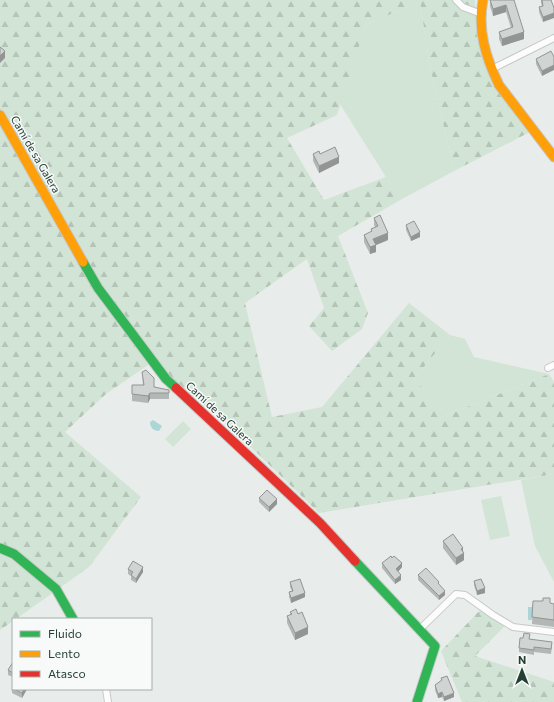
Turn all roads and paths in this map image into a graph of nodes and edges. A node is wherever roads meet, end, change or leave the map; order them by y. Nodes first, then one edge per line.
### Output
1 (456, 0) edge
2 (482, 0) edge
3 (479, 13) junction
4 (554, 38) edge
5 (492, 69) junction
6 (0, 116) edge
7 (554, 157) edge
8 (0, 548) edge
9 (72, 618) edge
10 (419, 630) junction
11 (554, 632) edge
12 (106, 690) edge
13 (108, 702) edge
14 (417, 702) edge

1 - 3 street
2 - 3 street
3 - 5 street
4 - 5 street
5 - 7 street
6 - 10 street, Camí de sa Galera
8 - 9 street
10 - 11 street
10 - 14 street, Camí de sa Galera
12 - 13 street

